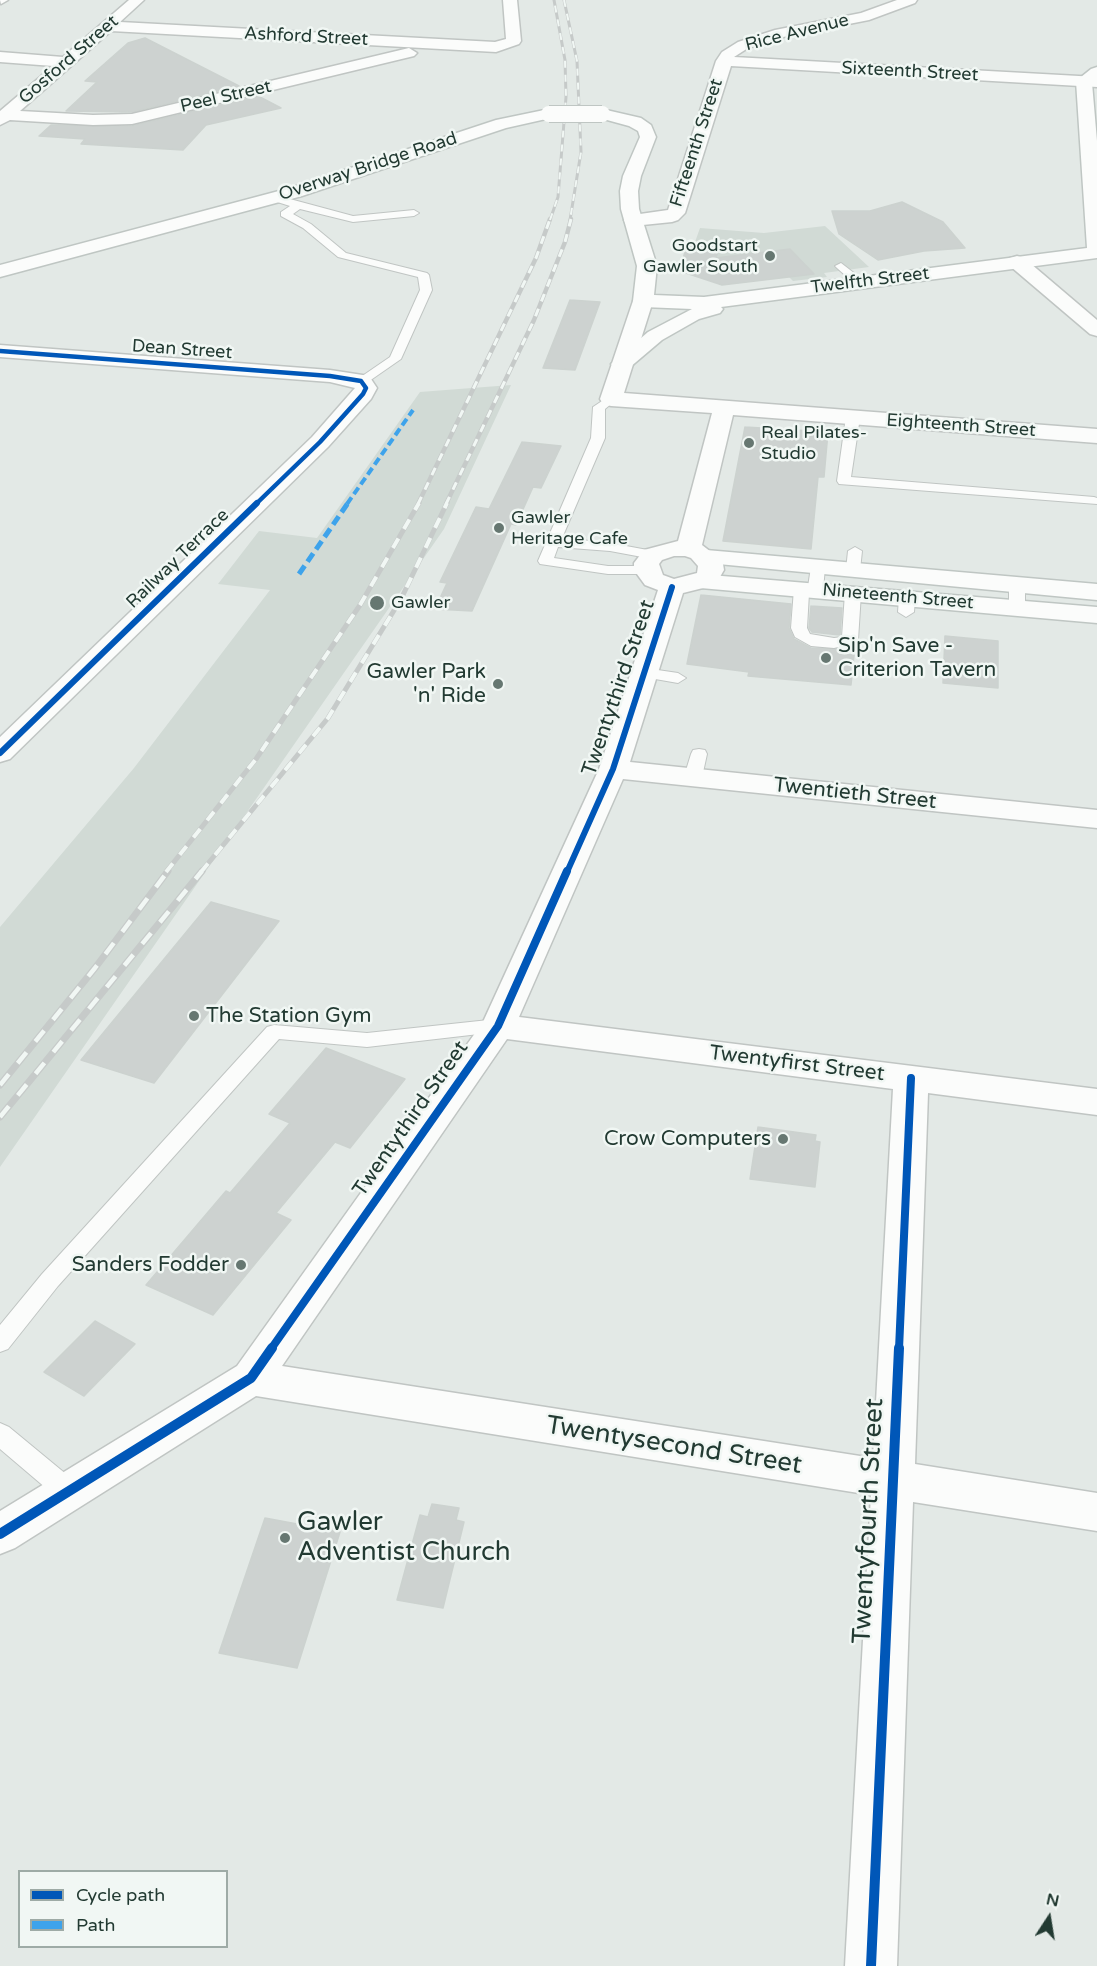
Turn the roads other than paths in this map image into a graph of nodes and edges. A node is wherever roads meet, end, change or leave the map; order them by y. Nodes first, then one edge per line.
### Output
1 (137, 0) edge
2 (510, 0) edge
3 (909, 0) edge
4 (108, 26) junction
5 (442, 45) junction
6 (0, 57) edge
7 (724, 61) junction
8 (67, 62) junction
9 (1093, 79) edge
10 (3, 118) edge
11 (275, 198) junction
12 (298, 205) junction
13 (414, 213) dead end
14 (633, 220) junction
15 (1097, 252) edge
16 (1017, 262) junction
17 (647, 266) junction
18 (841, 266) dead end
19 (0, 271) edge
20 (859, 282) junction
21 (757, 295) junction
22 (643, 301) junction
23 (1097, 330) edge
24 (0, 351) edge
25 (622, 364) junction
26 (362, 381) junction
27 (611, 399) junction
28 (724, 408) junction
29 (853, 417) junction
30 (1097, 436) edge
31 (1094, 501) dead end
32 (553, 542) junction
33 (698, 552) junction
34 (854, 572) junction
35 (668, 574) junction
36 (812, 582) junction
37 (1097, 592) edge
38 (1017, 597) junction
39 (1097, 615) edge
40 (0, 753) edge
41 (613, 769) junction
42 (1097, 819) edge
43 (498, 1026) junction
44 (912, 1078) junction
45 (1097, 1102) edge
46 (0, 1342) edge
47 (251, 1378) junction
48 (0, 1434) edge
49 (892, 1480) junction
50 (69, 1491) junction
51 (1097, 1512) edge
52 (0, 1534) edge
53 (871, 1966) edge

1 - 4 street, Gosford Street
2 - 5 street, Ashford Street
3 - 7 street, Rice Avenue
4 - 5 street, Ashford Street
4 - 8 street, Gosford Street
5 - 10 street, Peel Street
6 - 8 street
7 - 9 street, Sixteenth Street
7 - 14 street, Fifteenth Street
8 - 10 street, Gosford Street
9 - 15 street
11 - 12 lane
11 - 14 street, Overway Bridge Road, bridge
11 - 19 street, Overway Bridge Road
12 - 13 lane
12 - 26 lane
14 - 17 street
15 - 16 street, Twelfth Street
16 - 20 street, Twelfth Street
16 - 23 street
17 - 21 street
17 - 22 street
18 - 20 lane
20 - 21 street, Twelfth Street
21 - 22 street, Twelfth Street
21 - 25 street
22 - 25 street
24 - 26 street, Dean Street
25 - 27 street
26 - 40 street, Railway Terrace
27 - 28 street, Eighteenth Street
27 - 32 lane
28 - 29 street, Eighteenth Street
28 - 33 street
29 - 30 street, Eighteenth Street
29 - 31 lane
32 - 35 lane
32 - 35 lane
33 - 35 street, Nineteenth Street
33 - 35 street, Twentythird Street
33 - 36 street, Nineteenth Street
34 - 36 street, Nineteenth Street
34 - 36 lane
34 - 38 street, Nineteenth Street
34 - 38 street, Nineteenth Street
35 - 36 street, Nineteenth Street
35 - 41 street, Twentythird Street
37 - 38 street, Nineteenth Street
38 - 39 street, Nineteenth Street
41 - 42 street, Twentieth Street
41 - 43 street, Twentythird Street
43 - 44 street, Twentyfirst Street
43 - 46 lane
43 - 47 street, Twentythird Street
44 - 45 street, Twentyfirst Street
44 - 49 street, Twentyfourth Street
47 - 49 street, Twentysecond Street
47 - 50 street, Twentythird Street
48 - 50 lane
49 - 51 street, Twentysecond Street
49 - 53 street, Twentyfourth Street
50 - 52 street, Twentythird Street

